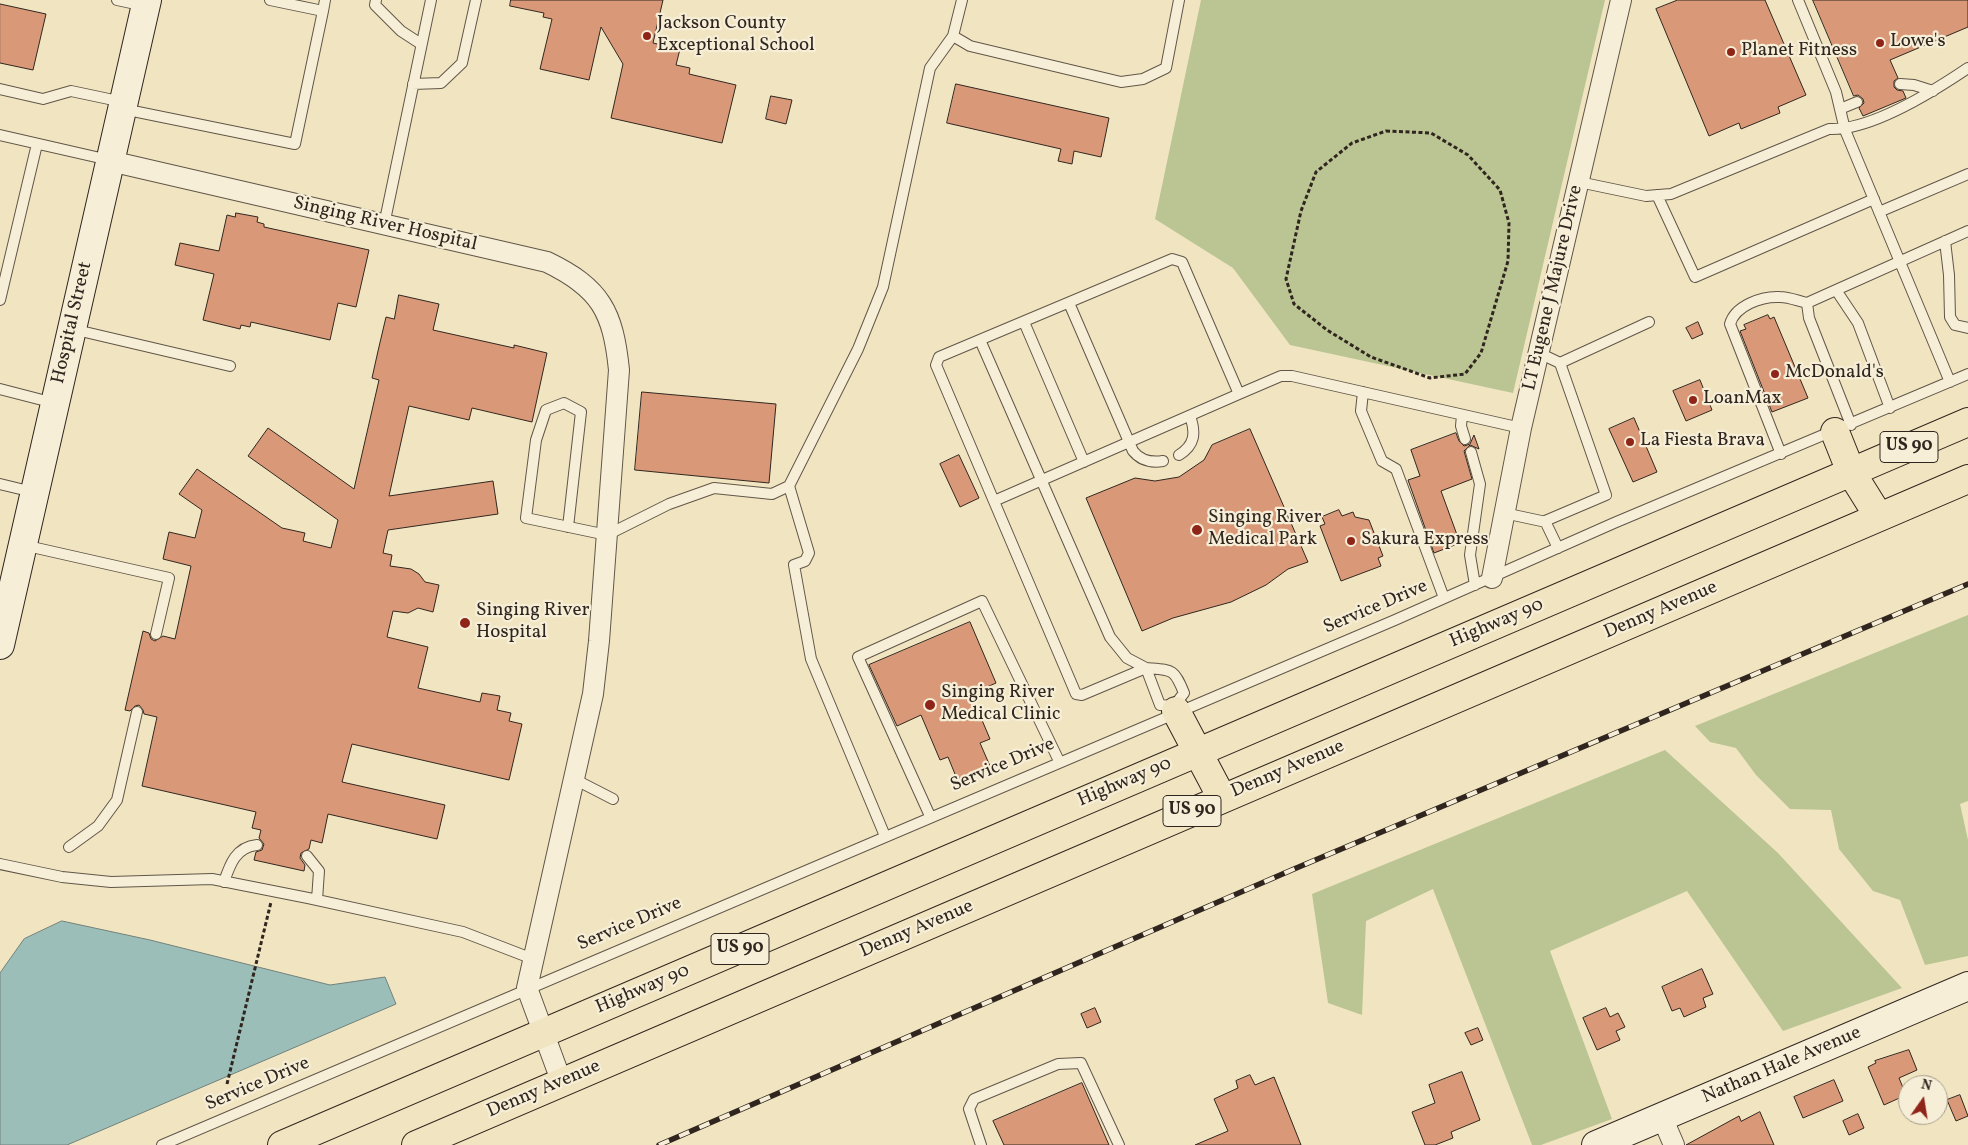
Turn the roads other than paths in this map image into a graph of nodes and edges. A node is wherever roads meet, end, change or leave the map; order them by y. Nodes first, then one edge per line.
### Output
1 (118, 0) edge
2 (270, 0) edge
3 (325, 0) edge
4 (376, 0) edge
5 (431, 0) edge
6 (476, 0) edge
7 (962, 0) edge
8 (1179, 0) edge
9 (1621, 0) edge
10 (1798, 0) edge
11 (146, 3) edge
12 (323, 11) junction
13 (953, 36) junction
14 (422, 44) junction
15 (1968, 68) edge
16 (413, 84) junction
17 (1900, 84) dead end
18 (0, 89) edge
19 (1933, 91) junction
20 (1857, 102) dead end
21 (123, 105) junction
22 (1840, 109) junction
23 (1845, 130) junction
24 (0, 135) edge
25 (37, 144) junction
26 (110, 161) junction
27 (1968, 174) edge
28 (1579, 182) junction
29 (1657, 195) junction
30 (1874, 199) junction
31 (1879, 212) junction
32 (384, 225) junction
33 (1968, 231) edge
34 (1945, 240) junction
35 (1899, 260) junction
36 (1836, 290) junction
37 (0, 300) edge
38 (1069, 303) junction
39 (1807, 304) junction
40 (1024, 322) junction
41 (1649, 322) dead end
42 (71, 328) junction
43 (1968, 328) edge
44 (980, 340) junction
45 (1539, 353) junction
46 (1560, 362) junction
47 (230, 366) dead end
48 (1968, 374) edge
49 (1950, 382) junction
50 (0, 389) edge
51 (1363, 392) junction
52 (1240, 394) junction
53 (54, 403) junction
54 (1890, 408) junction
55 (1462, 415) junction
56 (1190, 416) junction
57 (1968, 422) edge
58 (1521, 428) junction
59 (1843, 429) junction
60 (1465, 439) dead end
61 (1129, 442) junction
62 (1471, 452) dead end
63 (1781, 454) junction
64 (1179, 455) dead end
65 (1163, 461) dead end
66 (1084, 462) junction
67 (1851, 472) junction
68 (1968, 479) edge
69 (1041, 480) junction
70 (0, 484) edge
71 (789, 486) junction
72 (34, 492) junction
73 (994, 501) junction
74 (1504, 513) junction
75 (1879, 518) junction
76 (1546, 522) junction
77 (568, 527) junction
78 (607, 535) junction
79 (22, 545) junction
80 (1558, 548) junction
81 (1484, 581) junction
82 (1444, 598) junction
83 (156, 634) dead end
84 (0, 646) edge
85 (1146, 668) junction
86 (1175, 709) junction
87 (137, 712) dead end
88 (1198, 752) junction
89 (1059, 761) junction
90 (574, 779) junction
91 (613, 798) dead end
92 (1222, 798) junction
93 (930, 816) junction
94 (885, 836) junction
95 (258, 845) dead end
96 (69, 847) dead end
97 (307, 856) dead end
98 (0, 864) edge
99 (224, 882) junction
100 (317, 900) junction
101 (533, 959) junction
102 (1968, 986) edge
103 (527, 988) junction
104 (543, 1033) junction
105 (562, 1083) junction
106 (1662, 1117) junction
107 (162, 1145) edge
108 (282, 1145) edge
109 (416, 1145) edge
110 (981, 1145) edge
111 (1119, 1145) edge
112 (1596, 1145) edge
113 (1674, 1145) edge

1 - 11 lane
2 - 12 lane
3 - 12 lane
4 - 14 lane
5 - 14 lane
6 - 16 lane
7 - 13 lane
8 - 13 lane
9 - 28 street, LT Eugene J Majure Drive
10 - 22 lane
11 - 21 street, Hospital Street
12 - 21 lane
13 - 71 lane
14 - 16 lane
15 - 19 lane
16 - 32 lane
17 - 19 lane
18 - 21 lane
19 - 23 lane
20 - 22 lane
21 - 26 street, Hospital Street
22 - 23 lane
23 - 29 lane
23 - 30 lane
24 - 25 lane
25 - 26 lane
25 - 37 lane
26 - 32 street, Singing River Hospital
26 - 42 street, Hospital Street
27 - 31 lane
28 - 29 lane
28 - 45 street, LT Eugene J Majure Drive
29 - 30 lane
30 - 31 lane
31 - 35 lane
32 - 78 street, Singing River Hospital
33 - 34 lane
34 - 35 lane
34 - 43 lane
35 - 36 lane
35 - 49 lane
36 - 39 lane
36 - 54 lane
38 - 40 lane
38 - 52 lane
38 - 61 lane
39 - 59 lane
39 - 63 lane
40 - 44 lane
40 - 66 lane
41 - 46 lane
42 - 47 lane
42 - 53 street, Hospital Street
44 - 69 lane
44 - 73 lane
45 - 46 lane
45 - 58 street, LT Eugene J Majure Drive
46 - 76 lane
48 - 49 lane, Service Drive
49 - 54 lane, Service Drive
50 - 53 lane
51 - 52 lane
51 - 55 lane
51 - 82 lane
52 - 56 lane
53 - 72 street, Hospital Street
54 - 59 lane, Service Drive
55 - 58 lane
55 - 60 lane
56 - 61 lane
56 - 64 lane
57 - 67 main road, Highway 90 / US 90
58 - 74 street, LT Eugene J Majure Drive
59 - 63 lane, Service Drive
59 - 67 main road
61 - 65 lane
61 - 66 lane
62 - 81 lane
63 - 80 lane, Service Drive
66 - 69 lane
67 - 75 main road
67 - 88 main road, Highway 90 / US 90
68 - 75 main road, Denny Avenue / US 90
69 - 73 lane
69 - 85 lane
70 - 72 lane
71 - 78 lane
71 - 94 lane
72 - 79 street, Hospital Street
73 - 85 lane
74 - 76 lane
74 - 81 street, LT Eugene J Majure Drive
75 - 92 main road, Denny Avenue / US 90
76 - 80 lane
77 - 77 lane
77 - 78 lane
78 - 90 street, Singing River Hospital
79 - 83 lane
79 - 84 street, Hospital Street
80 - 81 lane, Service Drive
81 - 82 lane, Service Drive
82 - 86 lane, Service Drive
85 - 86 lane
85 - 86 lane
86 - 88 main road
86 - 89 lane, Service Drive
87 - 96 lane
88 - 92 main road
88 - 104 main road, Highway 90 / US 90
89 - 93 lane, Service Drive
89 - 93 lane
90 - 91 lane
90 - 101 street, Singing River Hospital
92 - 105 main road, Denny Avenue / US 90
93 - 94 lane, Service Drive
94 - 103 lane, Service Drive
95 - 99 lane
97 - 100 lane
98 - 99 lane
99 - 100 lane
100 - 101 lane
101 - 103 street, Singing River Hospital
102 - 106 street, Nathan Hale Avenue
103 - 104 street
103 - 107 lane, Service Drive
104 - 105 street
104 - 108 main road, Highway 90 / US 90
105 - 109 main road, Denny Avenue / US 90
106 - 112 street, Nathan Hale Avenue
106 - 113 street
110 - 111 lane

